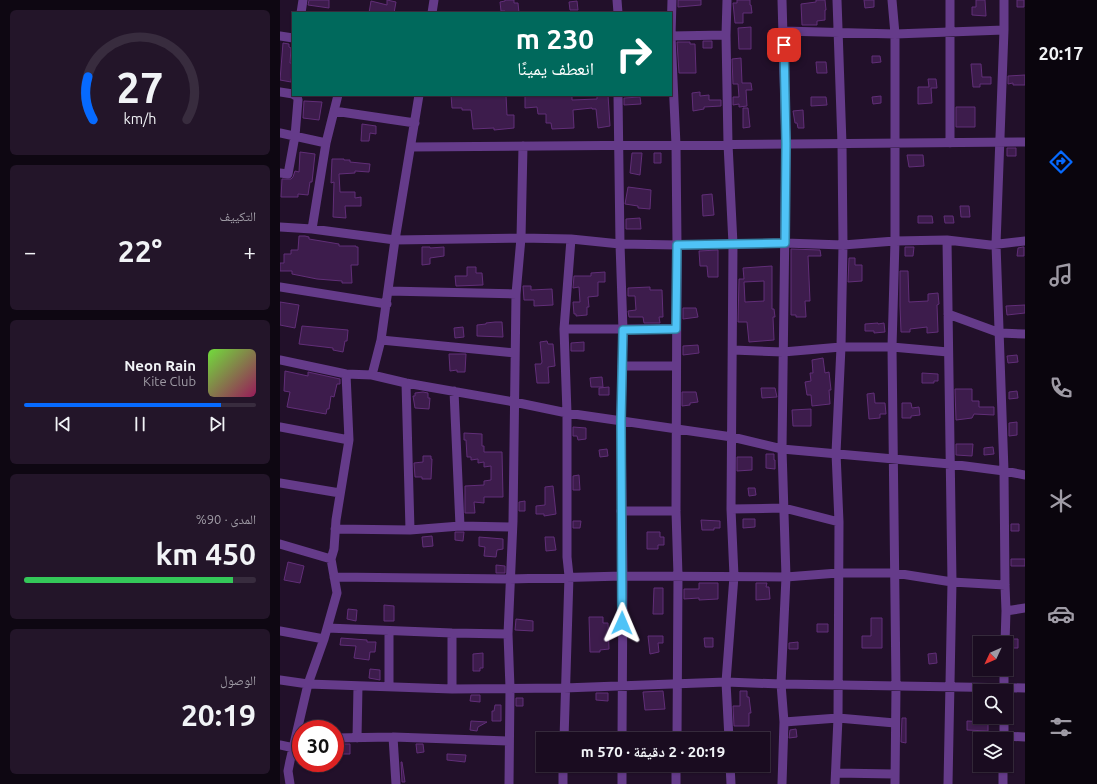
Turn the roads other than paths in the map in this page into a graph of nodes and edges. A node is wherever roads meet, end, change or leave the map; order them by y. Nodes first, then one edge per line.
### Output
1 (303, 0) edge
2 (434, 0) edge
3 (617, 0) edge
4 (672, 0) edge
5 (727, 0) edge
6 (782, 0) edge
7 (837, 0) edge
8 (892, 0) edge
9 (950, 0) edge
10 (1004, 0) edge
11 (301, 12) edge
12 (432, 12) edge
13 (618, 12) edge
14 (672, 12) edge
15 (1004, 30) junction
16 (783, 31) junction
17 (951, 31) junction
18 (839, 33) junction
19 (895, 34) junction
20 (280, 36) edge
21 (672, 36) edge
22 (726, 36) junction
23 (292, 38) edge
24 (672, 58) edge
25 (280, 92) edge
26 (292, 95) edge
27 (297, 96) edge
28 (338, 96) edge
29 (419, 96) edge
30 (618, 96) edge
31 (334, 111) junction
32 (415, 123) junction
33 (280, 133) edge
34 (295, 136) junction
35 (1000, 142) junction
36 (1025, 142) edge
37 (326, 143) junction
38 (895, 143) junction
39 (950, 143) junction
40 (728, 144) junction
41 (786, 144) junction
42 (842, 144) junction
43 (619, 145) junction
44 (676, 145) junction
45 (523, 146) junction
46 (411, 147) junction
47 (280, 173) edge
48 (280, 227) edge
49 (312, 229) junction
50 (521, 238) junction
51 (395, 240) junction
52 (571, 240) junction
53 (947, 240) junction
54 (895, 241) junction
55 (1025, 241) edge
56 (785, 243) junction
57 (620, 244) junction
58 (733, 244) junction
59 (996, 244) junction
60 (677, 245) junction
61 (843, 245) junction
62 (280, 287) edge
63 (388, 291) junction
64 (516, 294) junction
65 (387, 304) junction
66 (948, 314) junction
67 (564, 329) junction
68 (676, 329) junction
69 (623, 330) junction
70 (1000, 332) junction
71 (1025, 334) edge
72 (381, 340) junction
73 (841, 347) junction
74 (892, 347) junction
75 (733, 350) junction
76 (783, 352) junction
77 (948, 352) junction
78 (515, 353) junction
79 (280, 360) edge
80 (622, 366) junction
81 (676, 366) junction
82 (346, 374) junction
83 (372, 375) junction
84 (406, 383) junction
85 (454, 391) junction
86 (514, 402) junction
87 (567, 413) junction
88 (621, 421) junction
89 (280, 427) edge
90 (676, 428) junction
91 (732, 437) junction
92 (349, 440) junction
93 (782, 449) junction
94 (836, 453) junction
95 (893, 458) junction
96 (950, 464) junction
97 (1004, 471) junction
98 (1025, 475) edge
99 (280, 483) edge
100 (340, 493) junction
101 (784, 508) junction
102 (731, 509) junction
103 (621, 511) junction
104 (676, 511) junction
105 (839, 522) junction
106 (460, 526) junction
107 (512, 527) junction
108 (335, 529) junction
109 (410, 530) junction
110 (280, 544) edge
111 (331, 559) junction
112 (895, 573) junction
113 (838, 574) junction
114 (569, 576) junction
115 (622, 576) junction
116 (678, 576) junction
117 (734, 576) junction
118 (786, 576) junction
119 (334, 577) junction
120 (510, 579) junction
121 (952, 582) junction
122 (1005, 585) junction
123 (1025, 608) edge
124 (1006, 611) junction
125 (327, 628) junction
126 (280, 631) edge
127 (389, 631) junction
128 (452, 634) junction
129 (508, 634) junction
130 (1005, 636) edge
131 (324, 639) junction
132 (280, 680) edge
133 (726, 682) junction
134 (677, 683) junction
135 (308, 684) junction
136 (781, 684) junction
137 (837, 684) junction
138 (622, 685) junction
139 (358, 686) junction
140 (389, 686) junction
141 (896, 686) junction
142 (951, 687) junction
143 (452, 688) junction
144 (510, 688) junction
145 (564, 688) junction
146 (973, 688) edge
147 (1025, 688) edge
148 (1013, 689) edge
149 (838, 718) junction
150 (302, 720) edge
151 (784, 722) junction
152 (894, 722) junction
153 (564, 732) edge
154 (622, 732) edge
155 (676, 732) edge
156 (729, 732) edge
157 (393, 737) junction
158 (1025, 737) edge
159 (344, 738) edge
160 (357, 738) junction
161 (1013, 738) edge
162 (508, 741) junction
163 (280, 745) edge
164 (292, 748) edge
165 (292, 756) edge
166 (563, 772) edge
167 (622, 772) edge
168 (676, 772) edge
169 (730, 772) edge
170 (1003, 772) edge
171 (836, 773) junction
172 (894, 774) junction
173 (290, 784) edge
174 (396, 784) edge
175 (509, 784) edge
176 (563, 784) edge
177 (622, 784) edge
178 (676, 784) edge
179 (731, 784) edge
180 (782, 784) edge
181 (835, 784) edge
182 (895, 784) edge
183 (948, 784) edge
184 (1003, 784) edge

1 - 11 street
2 - 12 street
3 - 13 street
4 - 14 street
5 - 22 street
6 - 16 street
7 - 18 street
8 - 19 street
9 - 17 street
10 - 15 street
15 - 17 street
15 - 35 street
16 - 18 street
16 - 41 street
17 - 19 street
17 - 39 street
18 - 19 street
18 - 42 street
19 - 38 street
20 - 23 street
21 - 22 street
22 - 40 street
24 - 44 street
25 - 26 street
27 - 34 street
28 - 31 street
29 - 32 street
30 - 43 street
31 - 32 street
31 - 37 street
32 - 46 street
33 - 34 street
34 - 37 street
34 - 47 street
35 - 36 street
35 - 39 street
35 - 59 street
37 - 49 street
38 - 39 street
38 - 42 street
38 - 54 street
40 - 41 street
40 - 44 street
40 - 58 street
41 - 42 street
41 - 56 street
42 - 61 street
43 - 44 street
43 - 45 street
43 - 57 street
44 - 60 street
45 - 46 street
45 - 50 street
46 - 51 street
48 - 49 street
49 - 51 street
50 - 51 street
50 - 52 street
50 - 64 street
51 - 63 street
52 - 57 street
52 - 67 street
53 - 54 street
53 - 59 street
53 - 66 street
54 - 61 street
54 - 74 street
55 - 59 street
56 - 58 street
56 - 61 street
56 - 76 street
57 - 60 street
57 - 69 street
58 - 60 street
58 - 75 street
59 - 70 street
60 - 68 street
61 - 73 street
62 - 65 street
63 - 64 street
63 - 65 street
64 - 78 street
65 - 72 street
66 - 70 street
66 - 77 street
67 - 69 street
67 - 87 street
68 - 69 street
68 - 81 street
69 - 80 street
70 - 71 street
70 - 97 street
72 - 78 street
72 - 83 street
73 - 74 street
73 - 76 street
73 - 94 street
74 - 77 street
74 - 95 street
75 - 76 street
75 - 91 street
76 - 93 street
77 - 96 street
78 - 86 street
79 - 82 street
80 - 81 street
80 - 88 street
81 - 90 street
82 - 83 street
82 - 92 street
83 - 84 street
84 - 85 street
84 - 109 street
85 - 86 street
85 - 106 street
86 - 87 street
86 - 107 street
87 - 88 street
87 - 114 street
88 - 90 street
88 - 103 street
89 - 92 street
90 - 91 street
90 - 104 street
91 - 93 street
91 - 102 street
92 - 100 street
93 - 94 street
93 - 101 street
94 - 95 street
94 - 105 street
95 - 96 street
95 - 112 street
96 - 97 street
96 - 121 street
97 - 98 street
97 - 122 street
99 - 100 street
100 - 108 street
101 - 102 street
101 - 105 street
101 - 118 street
102 - 117 street
103 - 104 street
103 - 115 street
104 - 116 street
105 - 113 street
106 - 107 street
106 - 109 street
107 - 120 street
108 - 109 street
108 - 111 street
110 - 111 street
111 - 119 street
112 - 113 street
112 - 121 street
112 - 141 street
113 - 118 street
113 - 137 street
114 - 115 street
114 - 120 street
114 - 145 street
115 - 116 street
115 - 138 street
116 - 117 street
116 - 134 street
117 - 118 street
117 - 133 street
118 - 136 street
119 - 120 street
119 - 125 street
120 - 129 street
121 - 122 street
121 - 142 street
122 - 124 street
123 - 124 street
124 - 130 street
125 - 127 street
125 - 131 street
126 - 131 street
127 - 128 street
127 - 140 street
128 - 129 street
128 - 143 street
129 - 144 street
131 - 135 street
132 - 135 street
133 - 134 street
133 - 136 street
133 - 156 street
134 - 138 street
134 - 155 street
135 - 139 street
135 - 150 street
136 - 137 street
136 - 151 street
137 - 141 street
137 - 149 street
138 - 145 street
138 - 154 street
139 - 140 street
139 - 160 street
140 - 143 street
141 - 142 street
141 - 152 street
142 - 146 street
142 - 183 street
143 - 144 street
144 - 145 street
144 - 162 street
145 - 153 street
147 - 148 street
149 - 151 street
149 - 152 street
149 - 171 street
151 - 180 street
152 - 172 street
157 - 160 street
157 - 162 street
157 - 174 street
158 - 161 street
159 - 160 street
162 - 175 street
163 - 164 street
165 - 173 street
166 - 176 street
167 - 177 street
168 - 178 street
169 - 179 street
170 - 184 street
171 - 172 street
171 - 181 street
172 - 182 street

